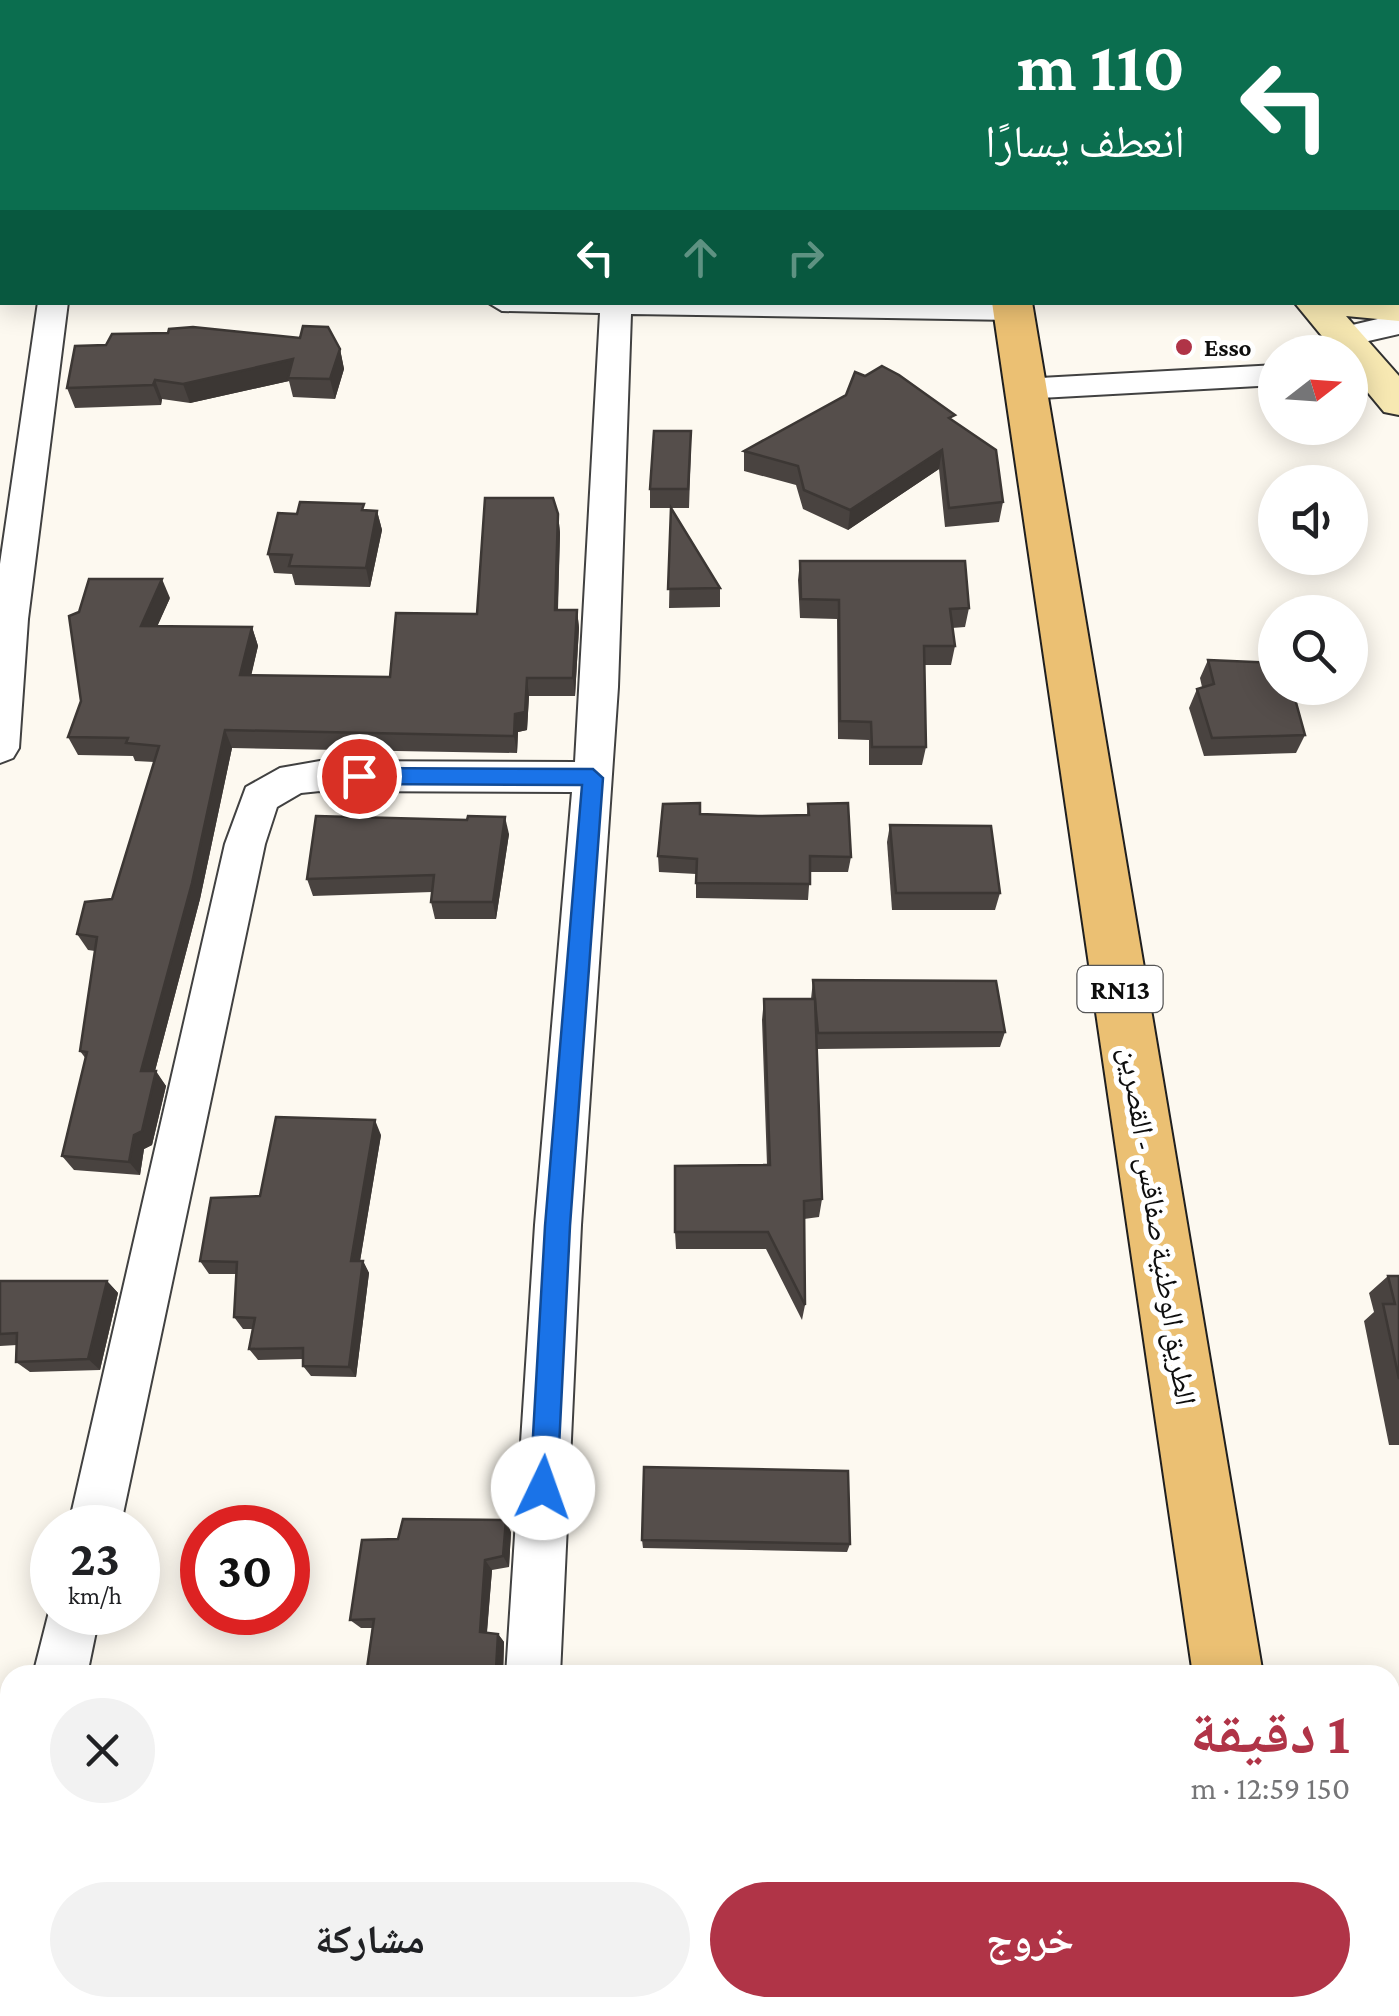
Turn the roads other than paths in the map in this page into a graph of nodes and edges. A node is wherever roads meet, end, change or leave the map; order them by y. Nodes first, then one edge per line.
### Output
1 (52, 305) edge
2 (616, 305) edge
3 (1316, 305) edge
4 (1012, 307) edge
5 (1399, 309) edge
6 (1399, 324) edge
7 (1369, 365) edge
8 (1258, 376) edge
9 (1022, 388) junction
10 (0, 748) edge
11 (593, 778) junction
12 (99, 1505) edge
13 (69, 1635) edge
14 (62, 1665) edge
15 (534, 1665) edge
16 (1226, 1665) edge

1 - 10 street
2 - 4 street
2 - 11 street
3 - 7 main road
4 - 9 main road, الطريق الوطنية صفاقس - القصرين / RN13
5 - 7 main road
6 - 7 street
8 - 9 street
9 - 16 main road, الطريق الوطنية صفاقس - القصرين / RN13
11 - 12 street
11 - 15 street
13 - 14 street

